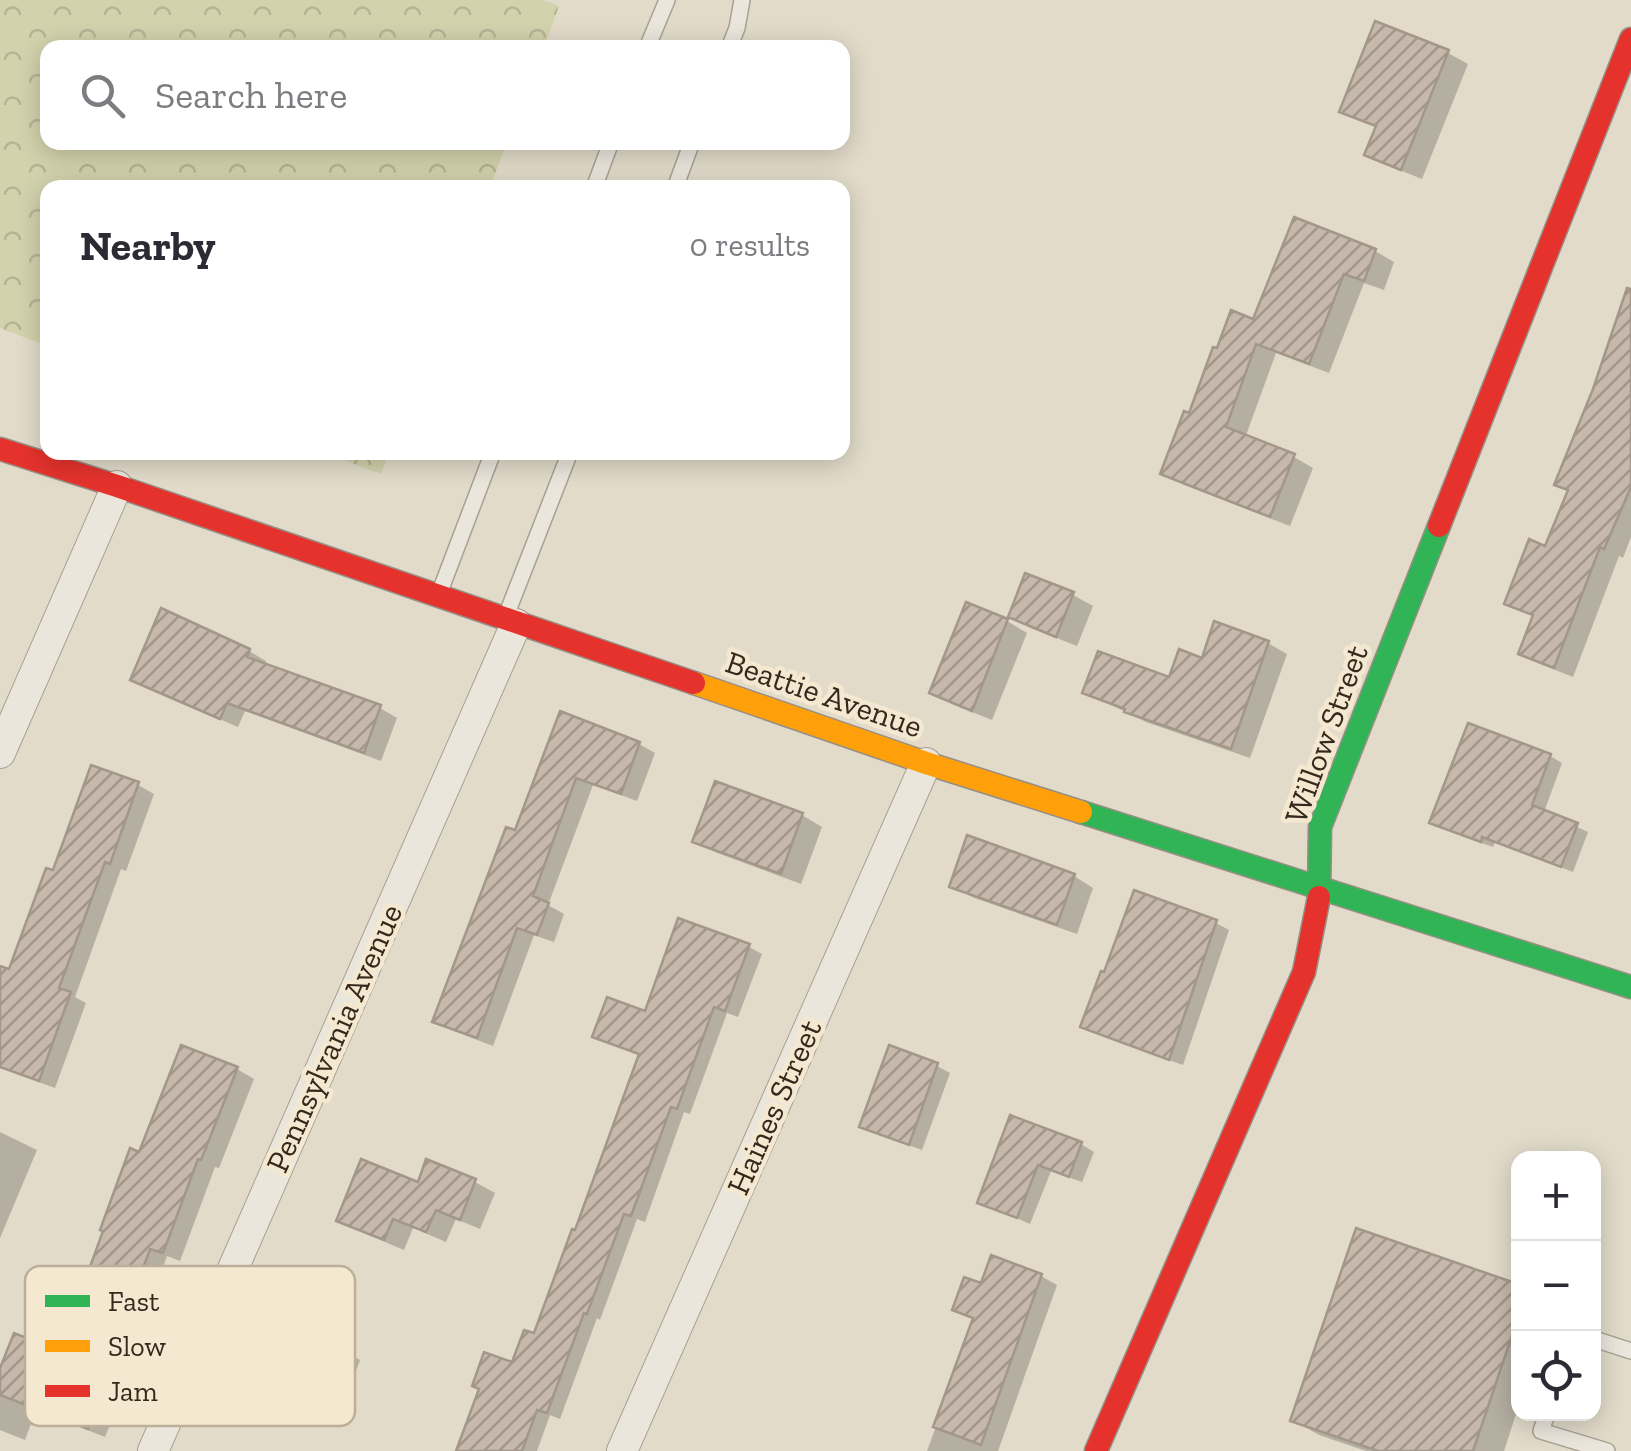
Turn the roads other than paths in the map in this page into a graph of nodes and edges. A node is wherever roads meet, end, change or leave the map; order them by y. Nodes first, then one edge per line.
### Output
1 (667, 0) edge
2 (742, 0) edge
3 (1631, 39) edge
4 (650, 40) edge
5 (733, 40) edge
6 (608, 150) edge
7 (689, 150) edge
8 (597, 180) edge
9 (677, 180) edge
10 (0, 449) edge
11 (489, 460) edge
12 (567, 460) edge
13 (117, 486) junction
14 (438, 597) junction
15 (510, 622) junction
16 (0, 753) edge
17 (926, 763) junction
18 (1321, 889) junction
19 (1631, 987) edge
20 (233, 1266) edge
21 (1601, 1342) edge
22 (1631, 1352) edge
23 (1544, 1421) edge
24 (164, 1426) edge
25 (153, 1451) edge
26 (622, 1451) edge
27 (1096, 1451) edge
28 (1606, 1451) edge

1 - 4 lane
2 - 5 lane
3 - 18 street, Willow Street
6 - 8 lane
7 - 9 lane
10 - 13 street, Beattie Avenue
11 - 14 lane
12 - 15 lane
13 - 14 street, Beattie Avenue
13 - 16 street
14 - 15 street, Beattie Avenue
15 - 17 street, Beattie Avenue
15 - 20 street, Pennsylvania Avenue
17 - 18 street, Beattie Avenue
17 - 26 street, Haines Street
18 - 19 street, Beattie Avenue
18 - 27 street, Willow Street
21 - 22 lane
23 - 28 lane
24 - 25 street, Pennsylvania Avenue

